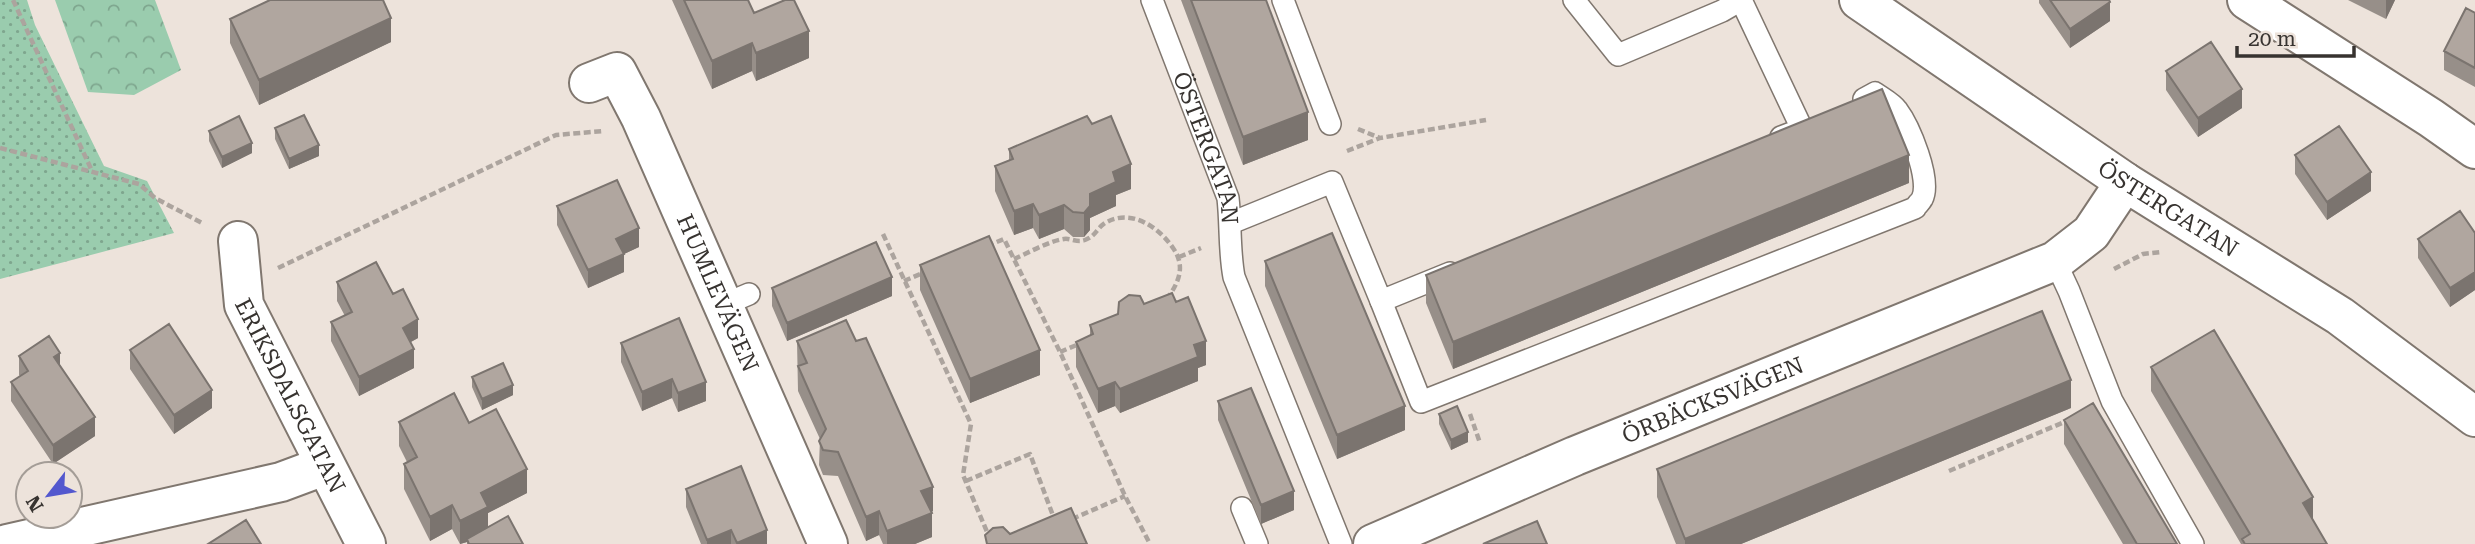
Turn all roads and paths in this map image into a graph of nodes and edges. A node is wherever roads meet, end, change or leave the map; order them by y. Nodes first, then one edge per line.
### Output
1 (13, 0) edge
2 (1152, 0) edge
3 (1283, 0) edge
4 (1574, 0) edge
5 (1741, 0) edge
6 (1859, 0) edge
7 (2250, 1) edge
8 (589, 83) dead end
9 (1851, 105) edge
10 (1826, 117) edge
11 (1486, 120) dead end
12 (1330, 124) dead end
13 (1802, 129) junction
14 (606, 130) dead end
15 (1763, 145) edge
16 (0, 148) edge
17 (2475, 149) edge
18 (92, 172) junction
19 (2125, 181) junction
20 (1332, 182) junction
21 (187, 215) dead end
22 (1231, 223) junction
23 (883, 234) dead end
24 (238, 240) dead end
25 (979, 250) edge
26 (1014, 259) junction
27 (2055, 261) junction
28 (1470, 265) edge
29 (275, 270) dead end
30 (929, 271) edge
31 (904, 281) junction
32 (1381, 301) junction
33 (1159, 305) edge
34 (1085, 341) edge
35 (1060, 352) junction
36 (2112, 401) junction
37 (2475, 417) edge
38 (324, 466) junction
39 (1950, 471) dead end
40 (965, 481) junction
41 (1125, 496) junction
42 (1242, 508) dead end
43 (1068, 520) edge
44 (1057, 525) edge
45 (989, 542) edge
46 (1002, 542) edge
47 (7, 544) edge
48 (366, 544) edge
49 (828, 544) edge
50 (1150, 544) edge
51 (1257, 544) edge
52 (1341, 544) edge
53 (1373, 544) edge
54 (2193, 544) edge

1 - 18 path
2 - 22 lane, ÖSTERGATAN
3 - 12 lane
4 - 5 lane
5 - 13 lane
6 - 19 street, ÖSTERGATAN
7 - 17 street
8 - 49 street, HUMLEVÄGEN
9 - 32 lane
10 - 13 lane
11 - 20 path
13 - 15 lane
14 - 29 path
16 - 18 path
18 - 21 path
19 - 27 street, ÖRBÄCKSVÄGEN
19 - 37 street, ÖSTERGATAN
20 - 22 lane, ÖSTERGATAN
20 - 32 lane
22 - 52 lane
23 - 31 path
24 - 38 street, ERIKSDALSGATAN
25 - 26 path
26 - 33 path
26 - 35 path
27 - 36 lane
27 - 53 street, ÖRBÄCKSVÄGEN
28 - 32 lane
30 - 31 path
31 - 40 path
34 - 35 path
35 - 41 path
36 - 39 path
36 - 54 lane
38 - 47 street
38 - 48 street, ERIKSDALSGATAN
40 - 44 path
40 - 45 path
41 - 43 path
41 - 50 path
42 - 51 lane
45 - 46 path

